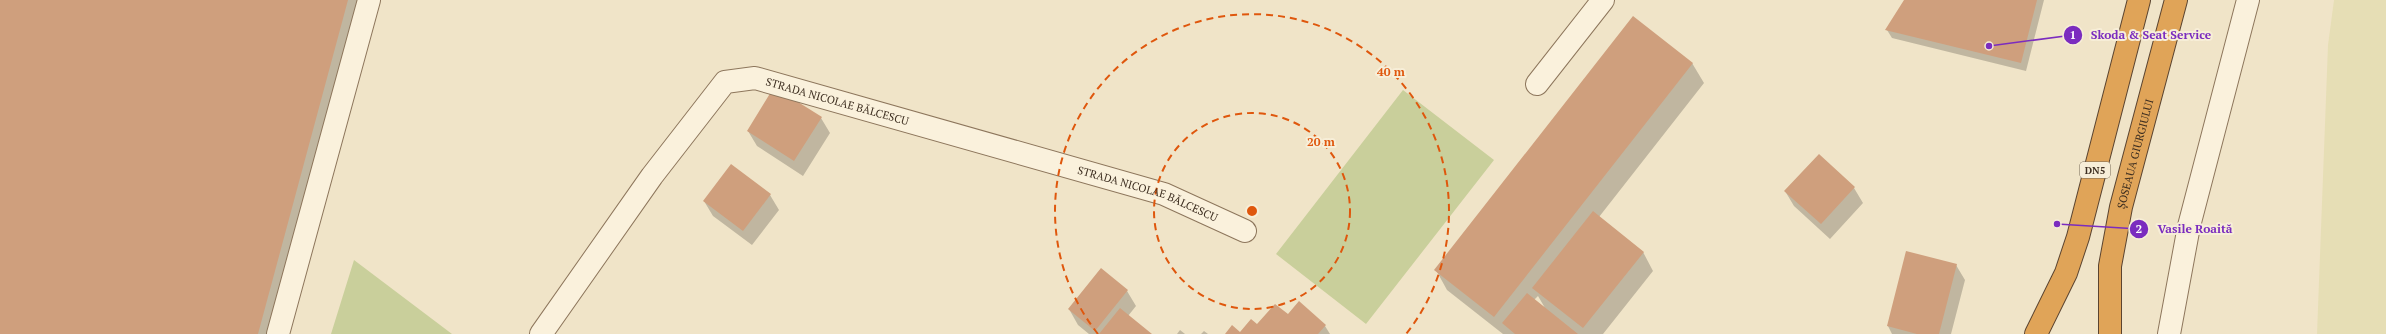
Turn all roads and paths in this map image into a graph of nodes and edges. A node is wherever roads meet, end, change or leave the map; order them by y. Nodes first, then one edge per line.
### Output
1 (369, 0) edge
2 (1603, 0) edge
3 (2139, 0) edge
4 (2176, 0) edge
5 (2248, 0) edge
6 (1537, 84) dead end
7 (1245, 231) dead end
8 (278, 334) edge
9 (541, 334) edge
10 (2036, 334) edge
11 (2110, 334) edge
12 (2169, 334) edge

1 - 8 street
2 - 6 street
3 - 10 highway, DN5
4 - 11 highway, ȘOSEAUA GIURGIULUI
5 - 12 street
7 - 9 street, STRADA NICOLAE BĂLCESCU

